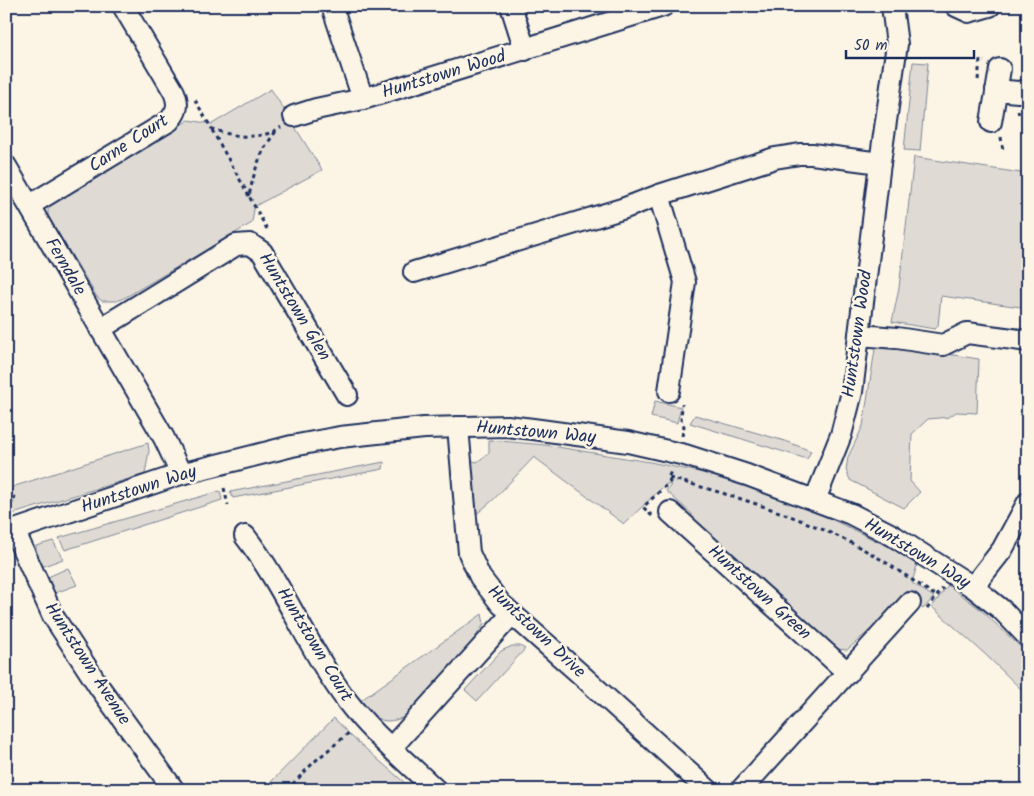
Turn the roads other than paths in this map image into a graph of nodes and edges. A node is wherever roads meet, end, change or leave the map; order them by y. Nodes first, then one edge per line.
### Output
1 (123, 6) edge
2 (332, 6) edge
3 (511, 6) edge
4 (663, 6) edge
5 (892, 6) edge
6 (956, 6) edge
7 (990, 6) edge
8 (525, 50) junction
9 (1000, 69) dead end
10 (996, 90) junction
11 (1028, 90) edge
12 (363, 100) junction
13 (286, 122) road end
14 (991, 122) dead end
15 (880, 163) junction
16 (6, 166) edge
17 (659, 195) junction
18 (30, 206) junction
19 (414, 272) dead end
20 (100, 329) junction
21 (859, 334) junction
22 (1028, 341) edge
23 (347, 395) dead end
24 (676, 395) road end
25 (458, 427) junction
26 (181, 474) junction
27 (815, 500) junction
28 (1028, 502) edge
29 (670, 512) dead end
30 (10, 532) edge
31 (245, 536) dead end
32 (973, 587) junction
33 (910, 603) dead end
34 (512, 614) junction
35 (1028, 637) edge
36 (848, 673) junction
37 (391, 748) junction
38 (174, 790) edge
39 (436, 790) edge
40 (708, 790) edge
41 (741, 790) edge

1 - 18 street, Carne Court
2 - 12 street, Huntstown Wood
3 - 8 street, Huntstown Wood
4 - 8 street, Huntstown Wood
5 - 15 street, Huntstown Wood
6 - 7 street
8 - 12 street, Huntstown Wood
9 - 10 street
10 - 11 street
10 - 14 street
12 - 13 street, Huntstown Wood
15 - 17 street
15 - 21 street, Huntstown Wood
16 - 18 street, Ferndale
17 - 19 street
17 - 24 street
18 - 20 street, Ferndale
20 - 23 street, Huntstown Glen
20 - 26 street, Ferndale
21 - 22 street
21 - 27 street, Huntstown Wood
25 - 26 street, Huntstown Way
25 - 27 street, Huntstown Way
25 - 34 street, Huntstown Drive
26 - 30 street, Huntstown Way
27 - 32 street, Huntstown Way
28 - 32 street
29 - 36 street, Huntstown Green
30 - 38 street, Huntstown Avenue
31 - 37 street, Huntstown Court
32 - 35 street, Huntstown Way
33 - 36 street
34 - 37 street
34 - 40 street, Huntstown Drive
36 - 41 street
37 - 39 street, Huntstown Court

